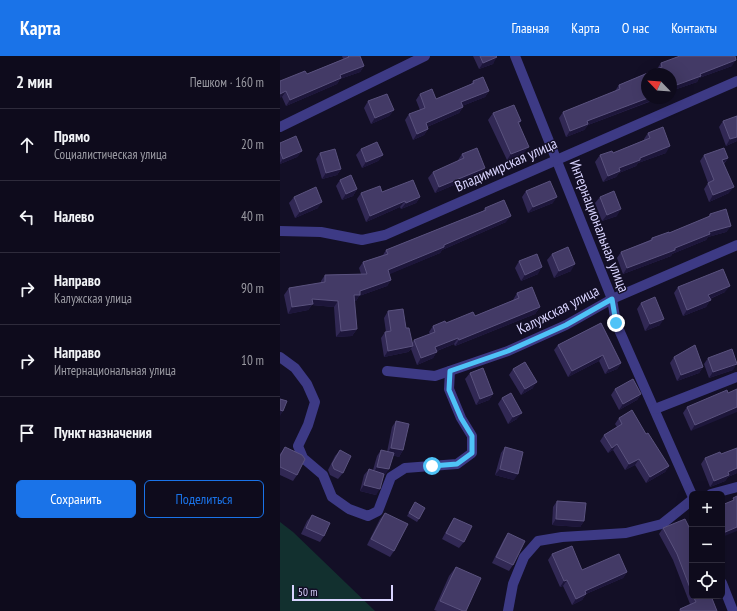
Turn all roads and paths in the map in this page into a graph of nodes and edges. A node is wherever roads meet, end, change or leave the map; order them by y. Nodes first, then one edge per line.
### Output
1 (425, 56) edge
2 (515, 56) edge
3 (737, 81) edge
4 (280, 127) edge
5 (557, 159) junction
6 (280, 230) edge
7 (737, 245) edge
8 (612, 299) junction
9 (280, 357) edge
10 (387, 371) dead end
11 (450, 371) junction
12 (737, 377) edge
13 (654, 409) junction
14 (737, 487) edge
15 (690, 491) edge
16 (722, 491) edge
17 (689, 502) edge
18 (725, 591) edge
19 (508, 611) edge
20 (733, 611) edge

1 - 4 street
2 - 5 street, Интернациональная улица
3 - 5 street, Владимирская улица
5 - 6 street, Владимирская улица
5 - 8 street, Интернациональная улица
7 - 8 street, Калужская улица
8 - 11 street, Калужская улица
8 - 13 street, Интернациональная улица
9 - 11 street
10 - 11 street, Калужская улица
12 - 13 street
13 - 15 street, Интернациональная улица
14 - 16 street
17 - 19 street
18 - 20 street

